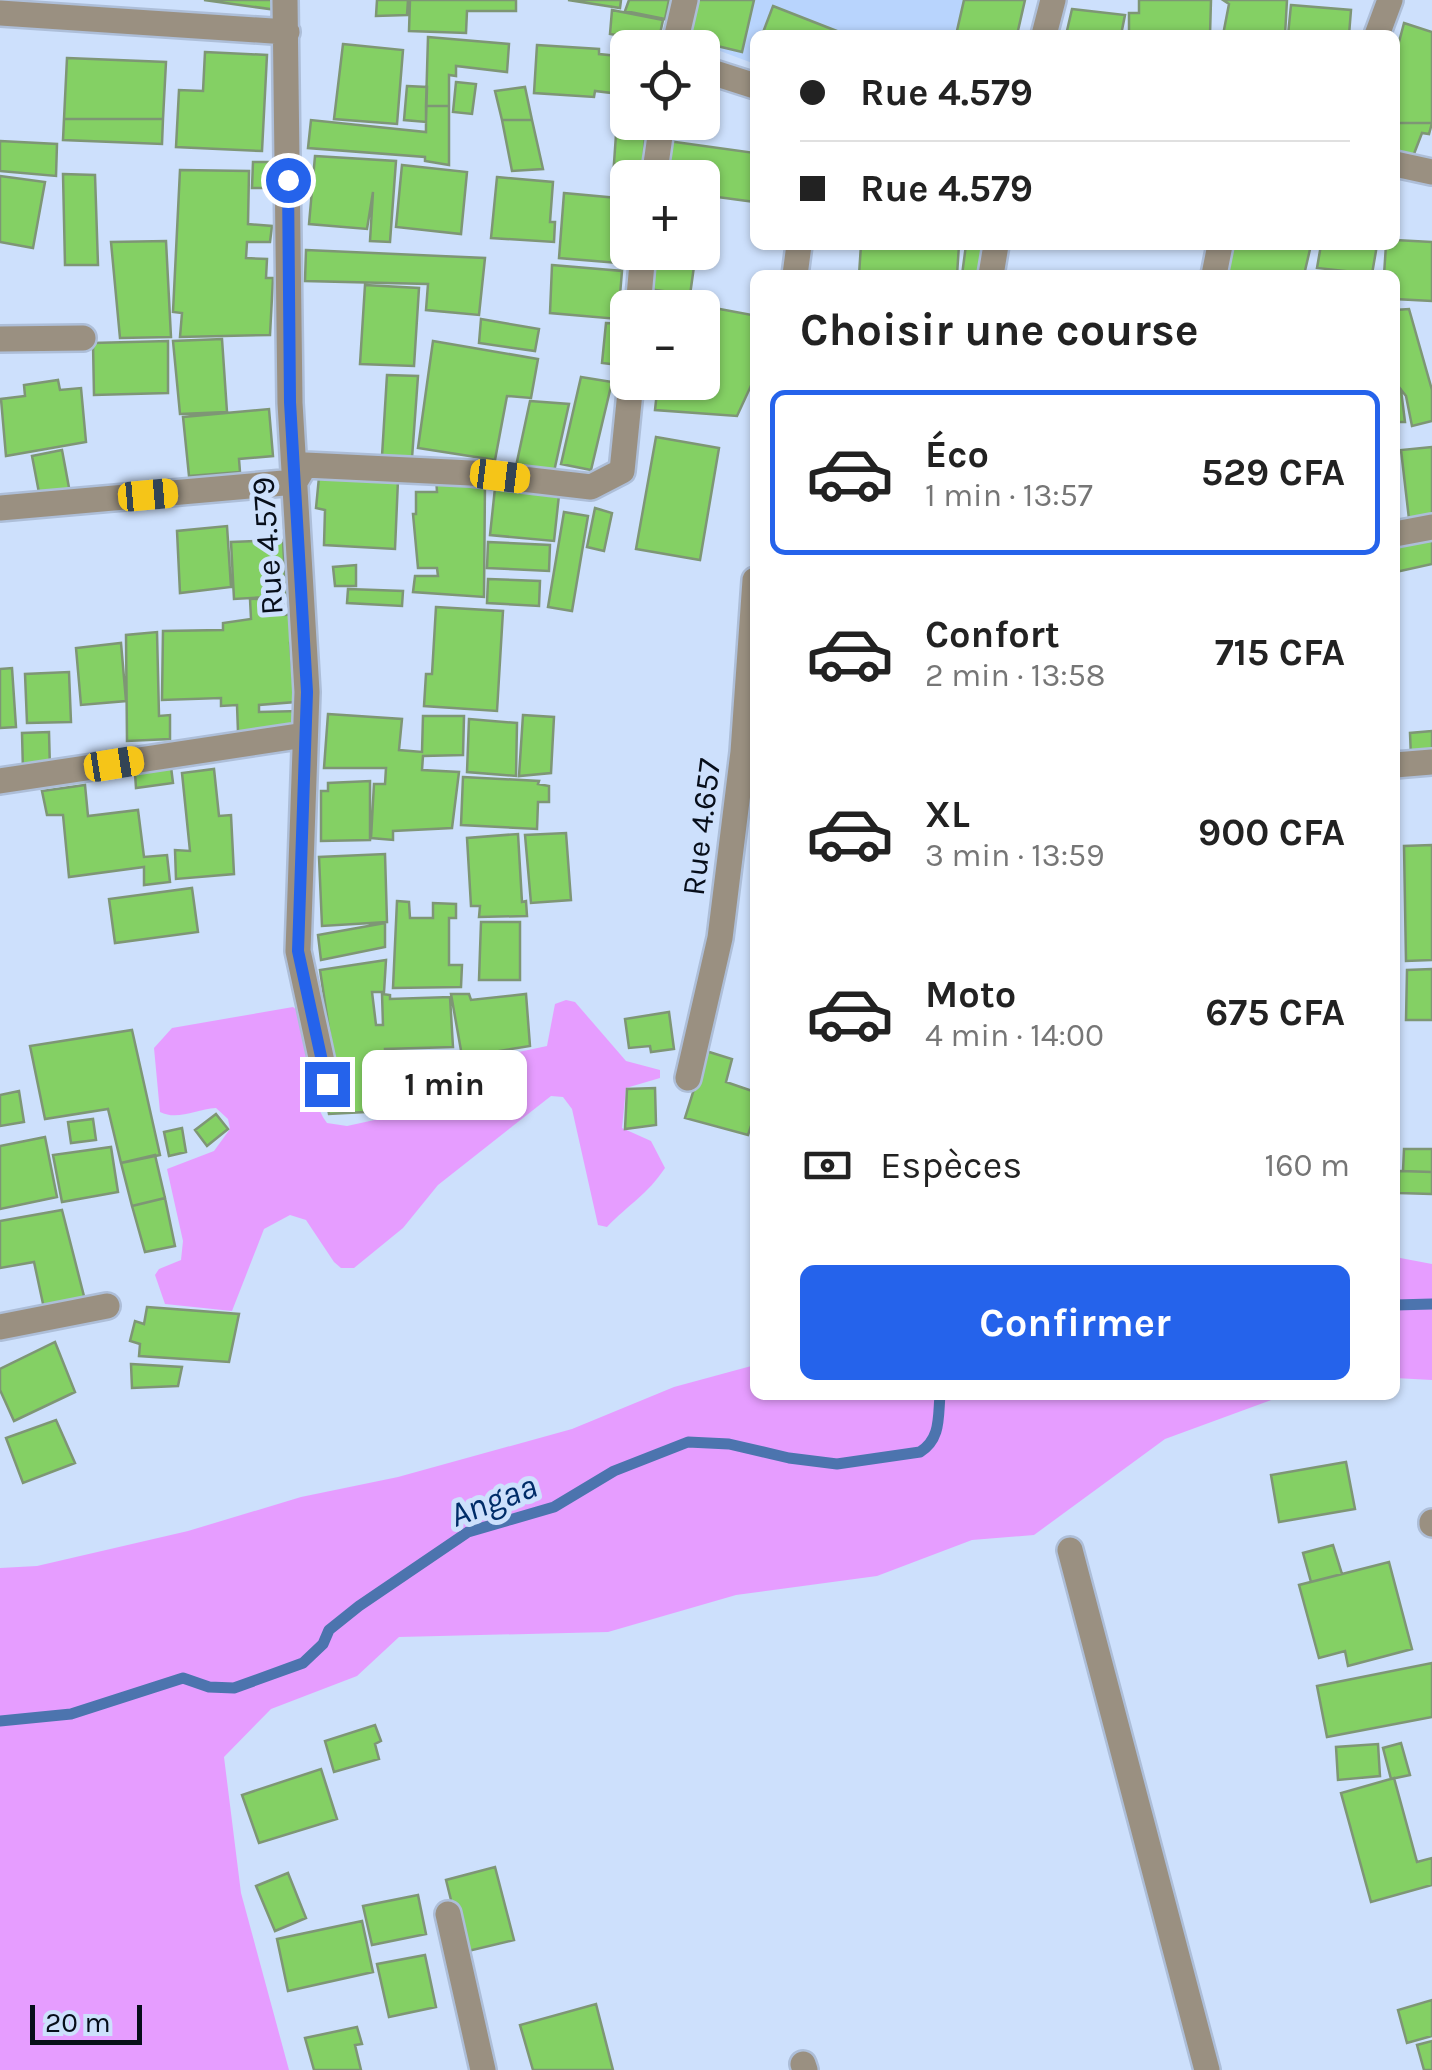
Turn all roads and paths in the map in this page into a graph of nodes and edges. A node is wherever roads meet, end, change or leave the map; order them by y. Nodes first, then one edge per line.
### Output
1 (285, 0) edge
2 (685, 0) edge
3 (1053, 0) edge
4 (1390, 0) edge
5 (0, 13) edge
6 (678, 30) edge
7 (1045, 30) edge
8 (1379, 30) edge
9 (286, 32) junction
10 (720, 75) edge
11 (750, 84) edge
12 (1400, 165) edge
13 (1432, 172) edge
14 (83, 338) dead end
15 (0, 339) edge
16 (628, 400) edge
17 (295, 482) junction
18 (0, 508) edge
19 (1432, 527) edge
20 (1400, 533) edge
21 (750, 658) edge
22 (305, 735) junction
23 (1432, 762) edge
24 (1400, 765) edge
25 (0, 781) edge
26 (688, 1078) dead end
27 (327, 1084) dead end
28 (107, 1306) dead end
29 (0, 1327) edge
30 (1070, 1550) dead end
31 (448, 1914) dead end
32 (484, 2070) edge
33 (1207, 2070) edge

1 - 9 street, Rue 4.579
2 - 6 street
3 - 7 street
4 - 8 street
5 - 9 street
9 - 17 street, Rue 4.579
10 - 11 street
12 - 13 street
14 - 15 street
16 - 17 street
17 - 18 street
17 - 22 street, Rue 4.579
19 - 20 street
21 - 26 street, Rue 4.657
22 - 25 street
22 - 27 street, Rue 4.579
23 - 24 street
28 - 29 street
30 - 33 street
31 - 32 street

